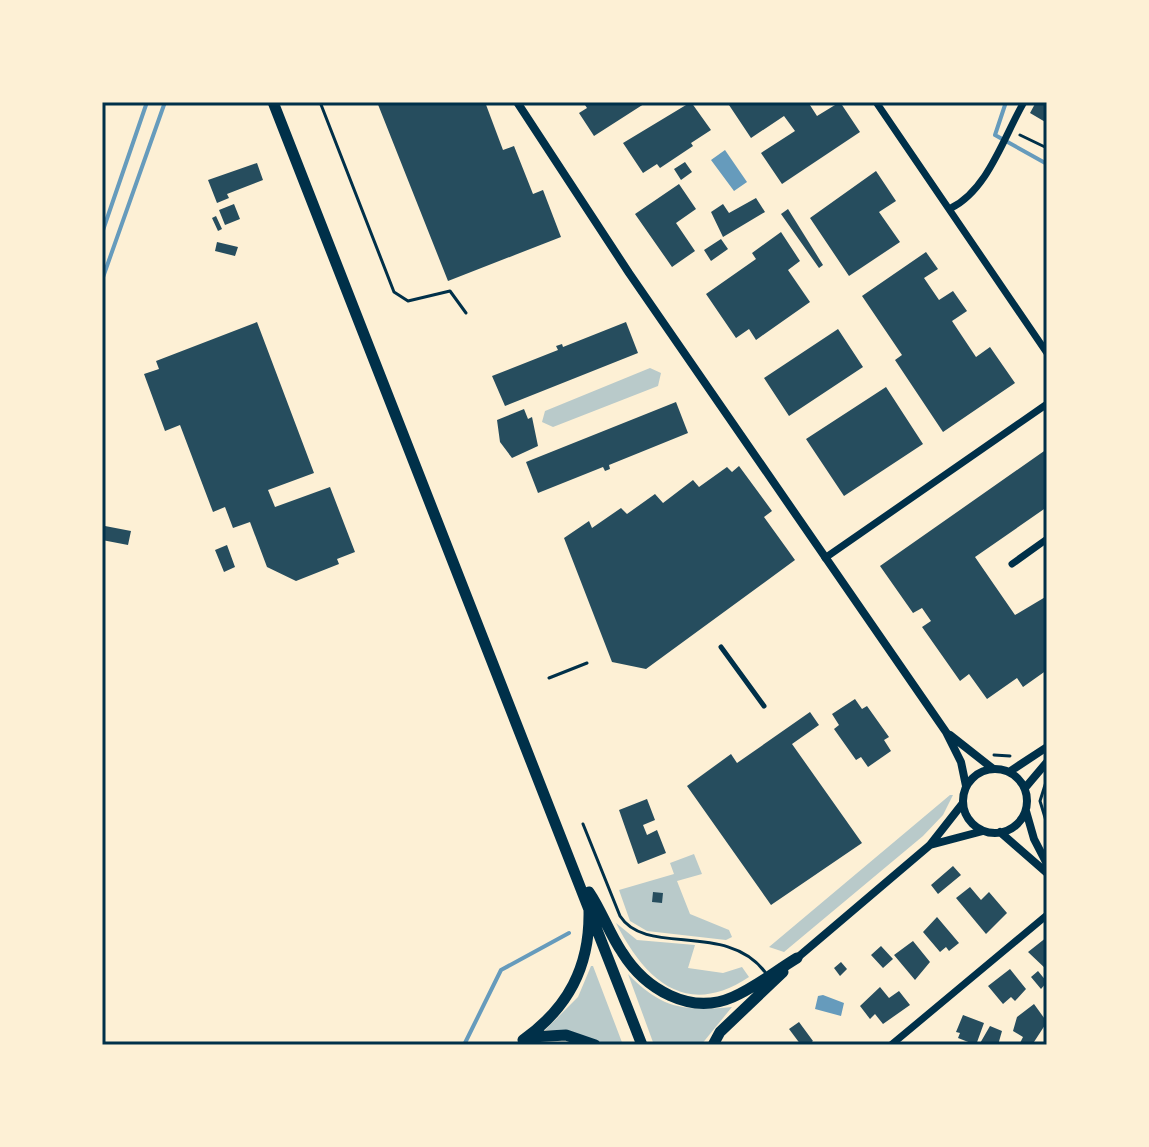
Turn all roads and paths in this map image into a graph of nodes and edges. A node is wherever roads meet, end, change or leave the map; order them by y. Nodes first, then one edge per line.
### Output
1 (273, 102) edge
2 (320, 102) edge
3 (876, 102) edge
4 (1024, 102) edge
5 (521, 103) edge
6 (1005, 138) junction
7 (1047, 148) edge
8 (951, 208) junction
9 (466, 313) dead end
10 (1047, 353) edge
11 (1047, 404) edge
12 (1047, 539) edge
13 (825, 558) junction
14 (1012, 564) dead end
15 (721, 647) dead end
16 (587, 663) dead end
17 (549, 678) dead end
18 (764, 706) dead end
19 (946, 732) junction
20 (1047, 747) edge
21 (988, 753) dead end
22 (1028, 760) junction
23 (1047, 762) edge
24 (992, 768) junction
25 (1009, 772) junction
26 (1039, 772) junction
27 (1046, 780) edge
28 (966, 786) junction
29 (1025, 788) junction
30 (963, 803) junction
31 (1026, 811) junction
32 (583, 824) dead end
33 (1047, 824) edge
34 (984, 831) junction
35 (1000, 832) junction
36 (930, 845) junction
37 (1047, 864) edge
38 (1047, 873) edge
39 (579, 878) junction
40 (588, 903) junction
41 (1047, 915) edge
42 (797, 958) joint
43 (770, 979) junction
44 (517, 1042) edge
45 (595, 1045) edge
46 (642, 1045) edge
47 (713, 1045) edge
48 (891, 1045) edge

1 - 39 main road
2 - 9 lane
3 - 8 street
4 - 6 street
5 - 13 street
6 - 7 path
6 - 8 street
8 - 10 street
11 - 13 street
12 - 14 street
13 - 19 street
15 - 18 street
16 - 17 path
19 - 24 street
19 - 28 street
20 - 22 street
21 - 22 path
22 - 25 street
23 - 26 street
24 - 25 street
24 - 28 street
25 - 29 street
26 - 27 path
26 - 29 street
27 - 33 path
28 - 30 street
29 - 31 street
30 - 34 street
30 - 36 street
31 - 35 street
31 - 37 street
32 - 43 lane
34 - 35 street
34 - 36 street
35 - 38 street
36 - 42 street
39 - 40 main road
39 - 43 main road
40 - 44 main road
40 - 46 main road
41 - 48 street
42 - 43 main road
43 - 47 main road
44 - 45 main road

